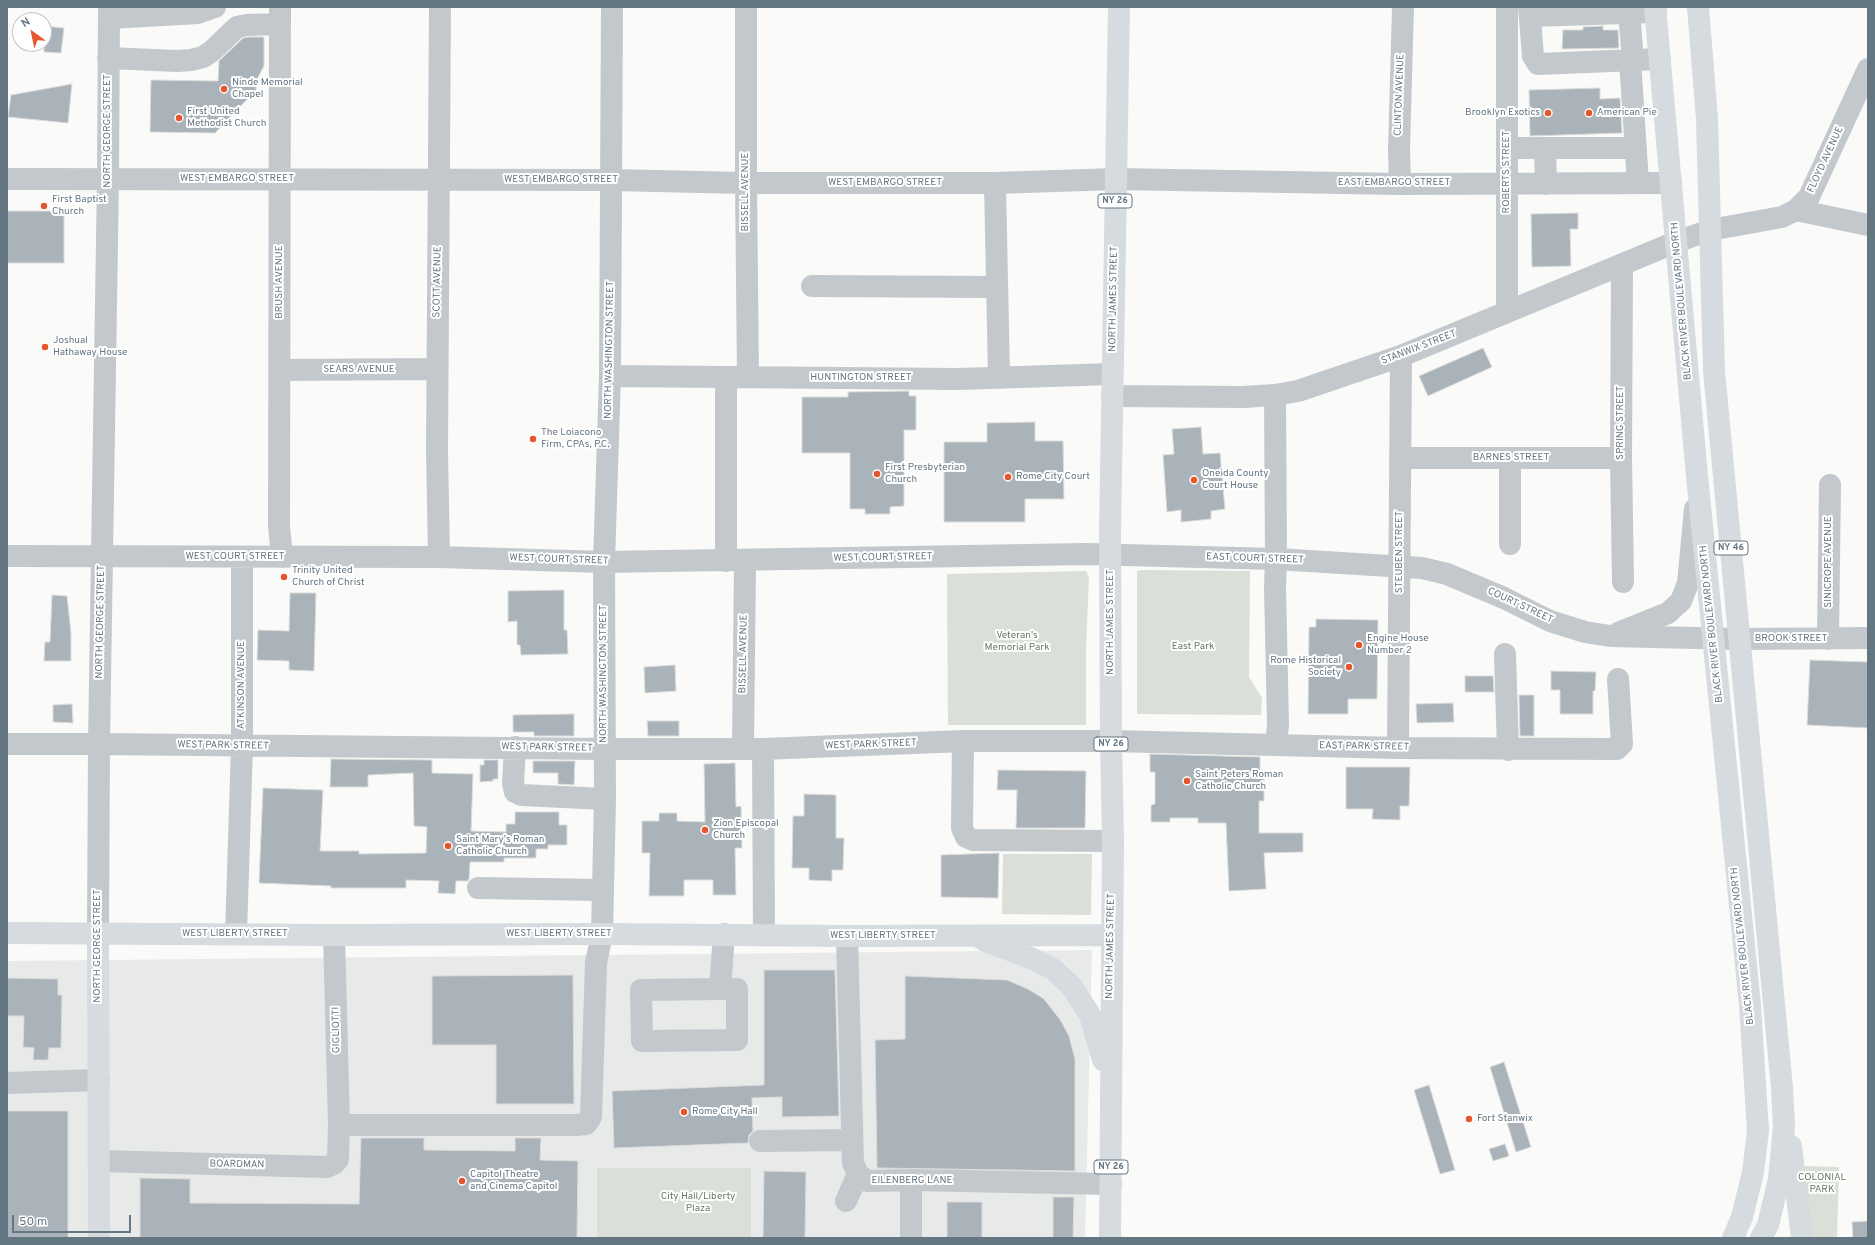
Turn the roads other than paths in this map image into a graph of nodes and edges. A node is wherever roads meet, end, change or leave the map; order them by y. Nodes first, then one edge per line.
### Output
1 (216, 7) edge
2 (440, 7) edge
3 (612, 7) edge
4 (746, 7) edge
5 (1118, 7) edge
6 (1403, 7) edge
7 (1507, 7) edge
8 (1698, 7) edge
9 (1656, 9) edge
10 (1530, 11) edge
11 (1619, 11) edge
12 (109, 12) edge
13 (280, 16) edge
14 (108, 58) junction
15 (1660, 59) junction
16 (1632, 60) junction
17 (1868, 69) edge
18 (1663, 98) junction
19 (1632, 100) junction
20 (1507, 148) junction
21 (1545, 148) junction
22 (1635, 148) junction
23 (108, 178) junction
24 (7, 179) edge
25 (281, 179) junction
26 (440, 180) junction
27 (611, 180) junction
28 (1116, 180) junction
29 (746, 183) junction
30 (995, 183) junction
31 (1638, 183) junction
32 (1671, 183) junction
33 (1400, 184) junction
34 (1507, 184) junction
35 (1546, 184) junction
36 (1796, 210) junction
37 (1868, 225) edge
38 (1710, 230) junction
39 (1676, 242) junction
40 (1622, 265) junction
41 (812, 286) dead end
42 (996, 287) junction
43 (1507, 312) junction
44 (1401, 356) junction
45 (280, 370) junction
46 (437, 370) junction
47 (1112, 374) junction
48 (610, 376) junction
49 (726, 376) junction
50 (748, 377) junction
51 (999, 378) junction
52 (1275, 395) junction
53 (1112, 396) junction
54 (1401, 458) junction
55 (1510, 458) junction
56 (1621, 458) junction
57 (1698, 476) junction
58 (1830, 485) dead end
59 (1510, 544) dead end
60 (1110, 554) junction
61 (7, 556) edge
62 (439, 556) junction
63 (102, 557) junction
64 (242, 557) junction
65 (282, 557) junction
66 (1276, 559) junction
67 (735, 561) junction
68 (604, 562) junction
69 (1400, 565) junction
70 (1623, 582) dead end
71 (1610, 636) junction
72 (1868, 638) edge
73 (1714, 639) junction
74 (1739, 639) junction
75 (1828, 639) junction
76 (1505, 654) dead end
77 (1618, 680) dead end
78 (963, 741) junction
79 (1111, 741) junction
80 (7, 744) edge
81 (99, 744) junction
82 (1276, 745) junction
83 (242, 746) junction
84 (515, 747) junction
85 (753, 748) junction
86 (1398, 748) junction
87 (604, 749) junction
88 (1508, 750) junction
89 (606, 800) junction
90 (1113, 840) junction
91 (478, 888) dead end
92 (602, 890) junction
93 (7, 933) edge
94 (98, 934) junction
95 (236, 934) junction
96 (602, 934) junction
97 (724, 934) junction
98 (334, 935) junction
99 (1111, 935) junction
100 (764, 936) junction
101 (847, 936) junction
102 (971, 936) junction
103 (720, 989) junction
104 (99, 1080) junction
105 (7, 1083) edge
106 (1782, 1088) junction
107 (1110, 1095) junction
108 (339, 1125) junction
109 (852, 1140) junction
110 (760, 1141) dead end
111 (99, 1161) junction
112 (858, 1174) junction
113 (911, 1180) junction
114 (1111, 1184) junction
115 (846, 1201) dead end
116 (99, 1238) edge
117 (911, 1238) edge
118 (1110, 1238) edge
119 (1733, 1238) edge
120 (1761, 1238) edge
121 (1802, 1238) edge

1 - 12 street
2 - 26 street, SCOTT AVENUE
3 - 27 street, NORTH WASHINGTON STREET
4 - 29 street, BISSELL AVENUE
5 - 28 main road, NORTH JAMES STREET / NY 26
6 - 33 street, CLINTON AVENUE
7 - 20 street, ROBERTS STREET
8 - 38 main road, NY 46
9 - 11 street
9 - 15 main road, BLACK RIVER BOULEVARD NORTH / NY 46
10 - 11 street
10 - 16 street
11 - 16 street
12 - 14 street, NORTH GEORGE STREET
13 - 14 street
13 - 25 street, BRUSH AVENUE
14 - 23 street, NORTH GEORGE STREET
15 - 16 street
15 - 18 main road, BLACK RIVER BOULEVARD NORTH / NY 46
16 - 19 street
17 - 36 street, FLOYD AVENUE
18 - 19 street
18 - 32 main road, BLACK RIVER BOULEVARD NORTH / NY 46
19 - 22 street
20 - 21 street
20 - 34 street, ROBERTS STREET
21 - 22 street
21 - 35 street
22 - 31 street
23 - 24 street, WEST EMBARGO STREET
23 - 25 street, WEST EMBARGO STREET
23 - 63 street, NORTH GEORGE STREET
25 - 26 street, WEST EMBARGO STREET
25 - 45 street, BRUSH AVENUE
26 - 27 street, WEST EMBARGO STREET
26 - 46 street, SCOTT AVENUE
27 - 29 street, WEST EMBARGO STREET
27 - 48 street, NORTH WASHINGTON STREET
28 - 30 street, WEST EMBARGO STREET
28 - 33 street, EAST EMBARGO STREET
28 - 47 main road, NORTH JAMES STREET / NY 26
29 - 30 street, WEST EMBARGO STREET
29 - 50 street, BISSELL AVENUE
30 - 42 street
31 - 32 street, EAST EMBARGO STREET
31 - 35 street, EAST EMBARGO STREET
32 - 39 main road, BLACK RIVER BOULEVARD NORTH / NY 46
33 - 34 street, EAST EMBARGO STREET
34 - 35 street, EAST EMBARGO STREET
34 - 43 street, ROBERTS STREET
36 - 37 street
36 - 38 street, FLOYD AVENUE
38 - 39 street, STANWIX STREET
38 - 74 main road, NY 46
39 - 40 street, STANWIX STREET
39 - 57 main road, BLACK RIVER BOULEVARD NORTH / NY 46
40 - 43 street, STANWIX STREET
40 - 56 street, SPRING STREET
41 - 42 street
42 - 51 street
43 - 44 street, STANWIX STREET
44 - 52 street, STANWIX STREET
44 - 54 street, STEUBEN STREET
45 - 46 street, SEARS AVENUE
45 - 65 street, BRUSH AVENUE
46 - 62 street, SCOTT AVENUE
47 - 51 street, HUNTINGTON STREET
47 - 53 main road, NORTH JAMES STREET / NY 26
48 - 49 street, HUNTINGTON STREET
48 - 68 street, NORTH WASHINGTON STREET
49 - 50 street, HUNTINGTON STREET
49 - 67 street, BISSELL AVENUE
50 - 51 street, HUNTINGTON STREET
52 - 53 street, STANWIX STREET
52 - 66 street
53 - 60 main road, NORTH JAMES STREET / NY 26
54 - 55 street, BARNES STREET
54 - 69 street, STEUBEN STREET
55 - 56 street, BARNES STREET
55 - 59 street
56 - 70 street, SPRING STREET
57 - 71 street
57 - 73 main road, BLACK RIVER BOULEVARD NORTH / NY 46
58 - 75 street, SINICROPE AVENUE
60 - 66 street, EAST COURT STREET
60 - 67 street, WEST COURT STREET
60 - 79 main road, NORTH JAMES STREET / NY 26
61 - 63 street, WEST COURT STREET
62 - 65 street, WEST COURT STREET
62 - 68 street, WEST COURT STREET
63 - 64 street, WEST COURT STREET
63 - 81 street, NORTH GEORGE STREET
64 - 65 street, WEST COURT STREET
64 - 83 street, ATKINSON AVENUE
66 - 69 street, EAST COURT STREET
66 - 82 street
67 - 68 street, WEST COURT STREET
67 - 85 street, BISSELL AVENUE
68 - 87 street, NORTH WASHINGTON STREET
69 - 71 street, COURT STREET
69 - 86 street, STEUBEN STREET
71 - 73 street, COURT STREET
72 - 75 street, BROOK STREET
73 - 74 street, BROOK STREET
73 - 119 main road, BLACK RIVER BOULEVARD NORTH / NY 46
74 - 75 street, BROOK STREET
74 - 106 main road, NY 46
76 - 88 street
77 - 88 street, EAST PARK STREET
78 - 79 street, WEST PARK STREET
78 - 85 street, WEST PARK STREET
78 - 90 street
79 - 82 street, EAST PARK STREET
79 - 90 main road, NORTH JAMES STREET / NY 26
80 - 81 street, WEST PARK STREET
81 - 83 street, WEST PARK STREET
81 - 94 street, NORTH GEORGE STREET
82 - 86 street, EAST PARK STREET
83 - 84 street, WEST PARK STREET
83 - 95 street, ATKINSON AVENUE
84 - 87 street, WEST PARK STREET
84 - 89 street
85 - 87 street, WEST PARK STREET
85 - 100 street, BISSELL AVENUE
86 - 88 street, EAST PARK STREET
87 - 89 street, NORTH WASHINGTON STREET
89 - 92 street, NORTH WASHINGTON STREET
90 - 99 main road, NORTH JAMES STREET / NY 26
91 - 92 street
92 - 96 street, NORTH WASHINGTON STREET
93 - 94 main road, WEST LIBERTY STREET
94 - 95 main road, WEST LIBERTY STREET
94 - 104 main road, NORTH GEORGE STREET
95 - 98 main road, WEST LIBERTY STREET
96 - 97 main road, WEST LIBERTY STREET
96 - 98 main road, WEST LIBERTY STREET
96 - 108 street, NORTH WASHINGTON STREET
97 - 100 main road, WEST LIBERTY STREET
97 - 103 street
98 - 108 street, GIGLIOTTI
99 - 102 main road, WEST LIBERTY STREET
99 - 107 main road, NORTH JAMES STREET / NY 26
100 - 101 main road, WEST LIBERTY STREET
101 - 102 main road, WEST LIBERTY STREET
101 - 109 street, EILENBERG LANE
102 - 107 main road
103 - 103 street
104 - 105 street
104 - 111 main road, NORTH GEORGE STREET
106 - 120 main road, NY 46
106 - 121 main road
107 - 114 main road, NORTH JAMES STREET / NY 26
108 - 111 street, BOARDMAN
109 - 110 street
109 - 112 street, EILENBERG LANE
111 - 116 main road, NORTH GEORGE STREET
112 - 113 street, EILENBERG LANE
112 - 115 street
113 - 114 street, EILENBERG LANE
113 - 117 street
114 - 118 main road, NORTH JAMES STREET / NY 26

